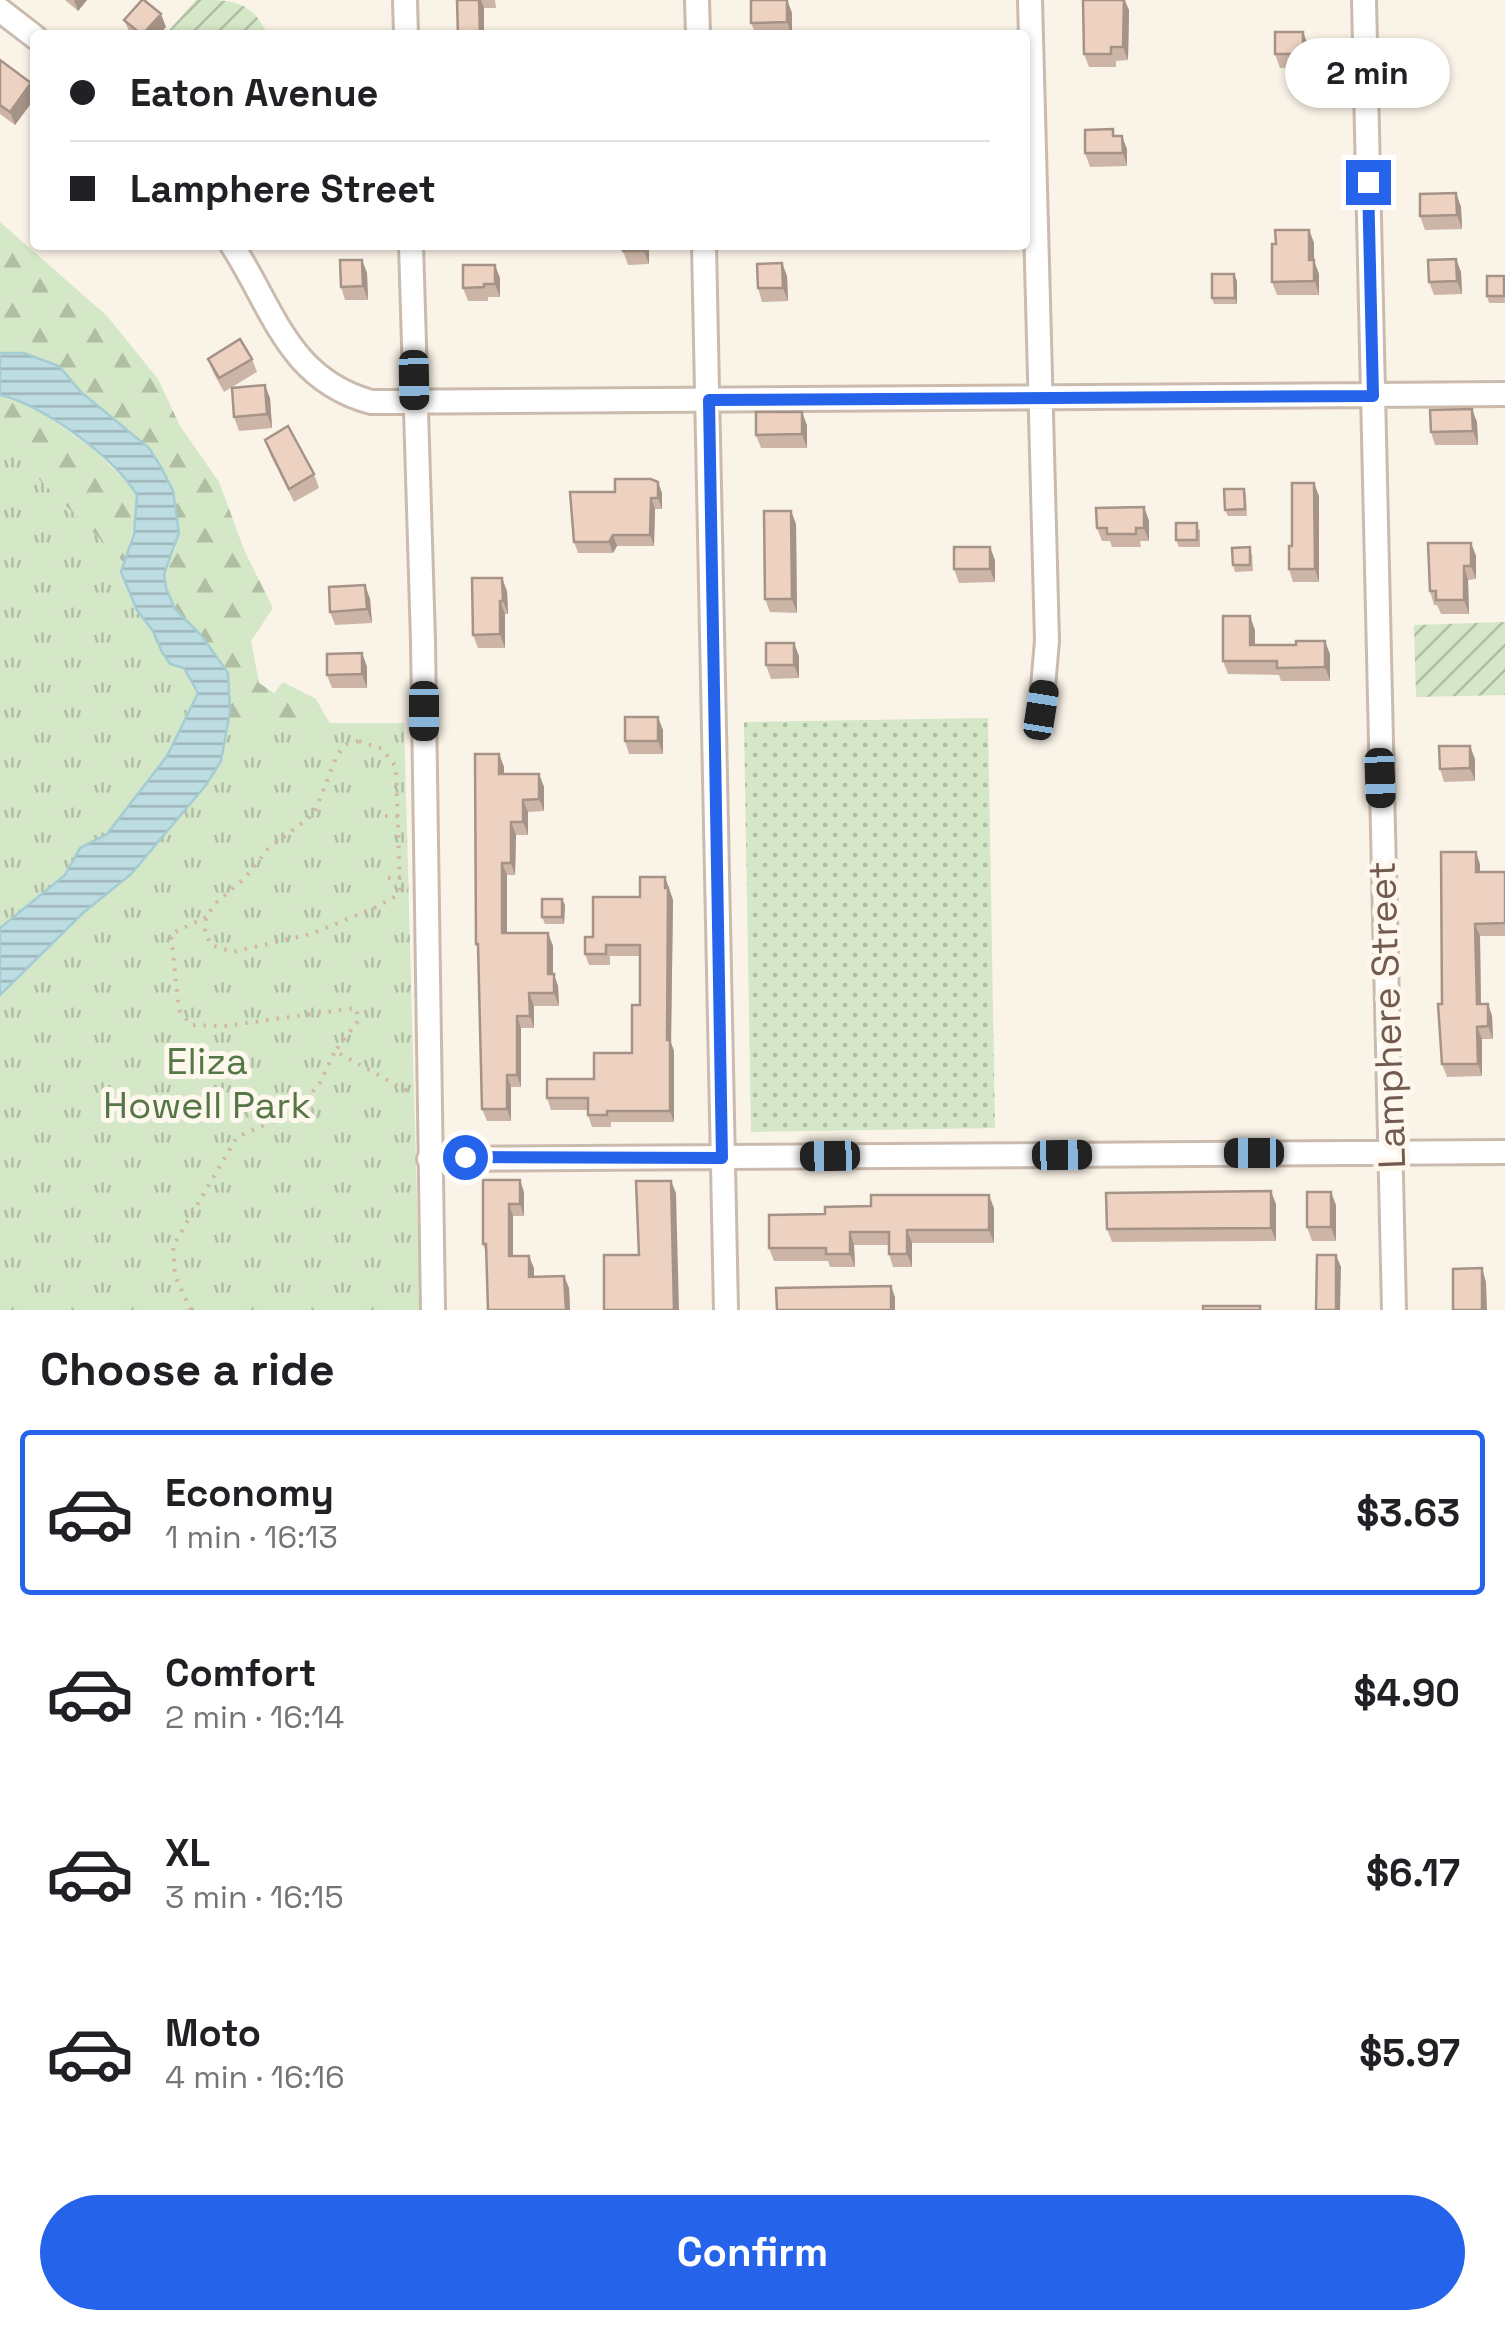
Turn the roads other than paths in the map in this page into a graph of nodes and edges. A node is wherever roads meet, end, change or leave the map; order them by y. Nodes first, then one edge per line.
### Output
1 (405, 0) edge
2 (698, 0) edge
3 (1030, 0) edge
4 (1364, 0) edge
5 (0, 10) edge
6 (406, 30) edge
7 (698, 30) edge
8 (30, 33) edge
9 (235, 250) edge
10 (411, 250) edge
11 (704, 250) edge
12 (1505, 394) edge
13 (1040, 396) junction
14 (1373, 396) junction
15 (415, 400) junction
16 (709, 400) junction
17 (1041, 710) dead end
18 (1391, 1151) junction
19 (1505, 1152) edge
20 (722, 1158) junction
21 (429, 1159) junction
22 (433, 1310) edge
23 (726, 1310) edge
24 (1394, 1310) edge

1 - 6 street
2 - 7 street
3 - 13 street
4 - 14 street, Lamphere Street
5 - 8 street
9 - 15 street
10 - 15 street
11 - 16 street
12 - 14 street
13 - 14 street
13 - 16 street
13 - 17 street
14 - 18 street, Lamphere Street
15 - 16 street
15 - 21 street
16 - 20 street
18 - 19 street
18 - 20 street
18 - 24 street, Lamphere Street
20 - 21 street
20 - 23 street
21 - 22 street

